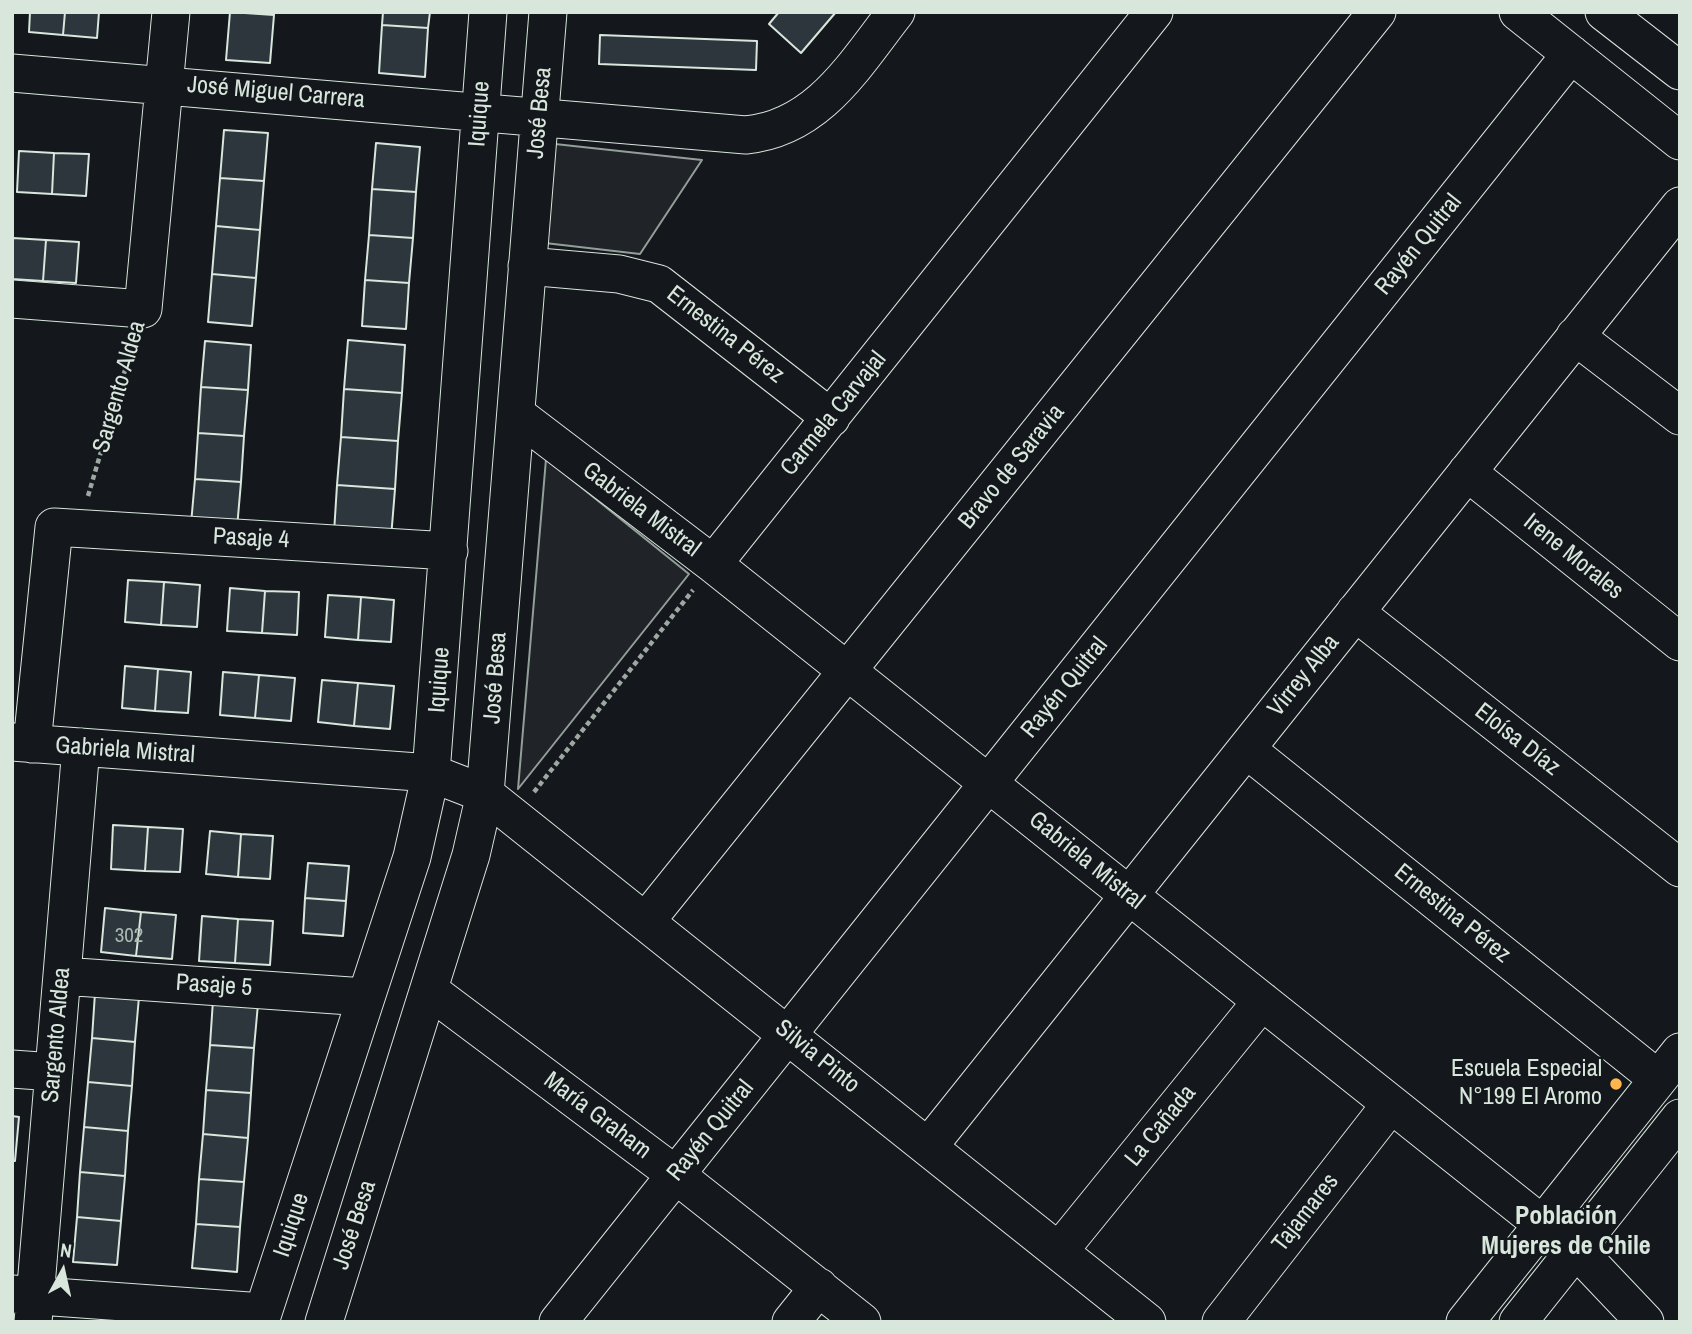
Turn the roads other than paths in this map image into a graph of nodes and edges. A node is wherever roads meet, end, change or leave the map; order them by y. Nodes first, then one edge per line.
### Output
1 (171, 12) edge
2 (488, 12) edge
3 (548, 12) edge
4 (896, 12) edge
5 (1154, 12) edge
6 (1377, 12) edge
7 (1518, 12) edge
8 (1604, 12) edge
9 (1571, 54) junction
10 (1680, 71) edge
11 (12, 73) edge
12 (164, 84) junction
13 (480, 111) junction
14 (540, 116) junction
15 (1680, 141) edge
16 (1680, 206) edge
17 (527, 266) junction
18 (12, 299) edge
19 (1575, 336) junction
20 (516, 414) junction
21 (1680, 416) edge
22 (831, 418) junction
23 (1467, 472) junction
24 (449, 551) junction
25 (713, 564) junction
26 (1355, 612) junction
27 (1680, 642) edge
28 (847, 671) junction
29 (22, 743) edge
30 (80, 747) junction
31 (1246, 749) junction
32 (431, 773) junction
33 (989, 783) junction
34 (485, 794) junction
35 (1680, 868) edge
36 (1129, 895) junction
37 (646, 921) junction
38 (62, 976) junction
39 (429, 990) junction
40 (365, 997) junction
41 (1262, 1001) junction
42 (788, 1034) junction
43 (1669, 1065) edge
44 (12, 1069) edge
45 (54, 1072) junction
46 (1391, 1104) junction
47 (1680, 1118) edge
48 (928, 1146) junction
49 (676, 1174) junction
50 (1542, 1224) junction
51 (1059, 1251) junction
52 (1574, 1251) junction
53 (819, 1287) junction
54 (27, 1304) edge
55 (262, 1317) edge
56 (324, 1322) edge
57 (558, 1322) edge
58 (791, 1322) edge
59 (862, 1322) edge
60 (1147, 1322) edge
61 (1221, 1322) edge
62 (1465, 1322) edge
63 (1518, 1322) edge
64 (1645, 1322) edge

1 - 12 street, Sargento Aldea
2 - 13 street, Iquique
3 - 14 street, José Besa
4 - 14 street, José Miguel Carrera
5 - 22 street, Carmela Carvajal
6 - 28 street, Bravo de Saravia
7 - 9 street
8 - 10 street
9 - 15 street
9 - 33 street, Rayén Quitral
11 - 12 street, José Miguel Carrera
12 - 13 street, José Miguel Carrera
12 - 18 street, Sargento Aldea
13 - 14 street, José Miguel Carrera
13 - 24 street, Iquique
14 - 17 street, José Besa
16 - 19 street, Virrey Alba
17 - 20 street, José Besa
17 - 22 street, Ernestina Pérez
19 - 21 street
19 - 23 street, Virrey Alba
20 - 25 street, Gabriela Mistral
20 - 34 street, José Besa
22 - 25 street, Carmela Carvajal
23 - 26 street, Virrey Alba
23 - 27 street, Irene Morales
24 - 29 street, Pasaje 4
24 - 32 street, Iquique
25 - 28 street, Gabriela Mistral
26 - 31 street, Virrey Alba
26 - 35 street, Eloísa Díaz
28 - 33 street, Gabriela Mistral
28 - 37 street, Bravo de Saravia
29 - 30 street, Gabriela Mistral
30 - 32 street, Gabriela Mistral
30 - 38 street, Sargento Aldea
31 - 36 street, Virrey Alba
31 - 43 street, Ernestina Pérez
32 - 34 street, Gabriela Mistral
32 - 40 street, Iquique
33 - 36 street, Gabriela Mistral
33 - 42 street, Rayén Quitral
34 - 37 street, Silvia Pinto
34 - 39 street, José Besa
36 - 41 street, Gabriela Mistral
36 - 48 street, Virrey Alba
37 - 42 street, Silvia Pinto
38 - 40 street, Pasaje 5
38 - 45 street, Sargento Aldea
39 - 49 street, María Graham
39 - 56 street, José Besa
40 - 55 street, Iquique
41 - 46 street, Gabriela Mistral
41 - 51 street, La Cañada
42 - 48 street, Silvia Pinto
42 - 49 street, Rayén Quitral
43 - 50 street
44 - 45 street
45 - 54 street, Sargento Aldea
46 - 50 street, Gabriela Mistral
46 - 61 street, Tajamares
47 - 52 street
48 - 51 street, Silvia Pinto
49 - 53 street, María Graham
49 - 57 street, Rayén Quitral
50 - 52 street, Gabriela Mistral
50 - 62 street
51 - 60 street, Silvia Pinto
52 - 63 street
52 - 64 street, Gabriela Mistral
53 - 58 street
53 - 59 street, María Graham
54 - 55 street

